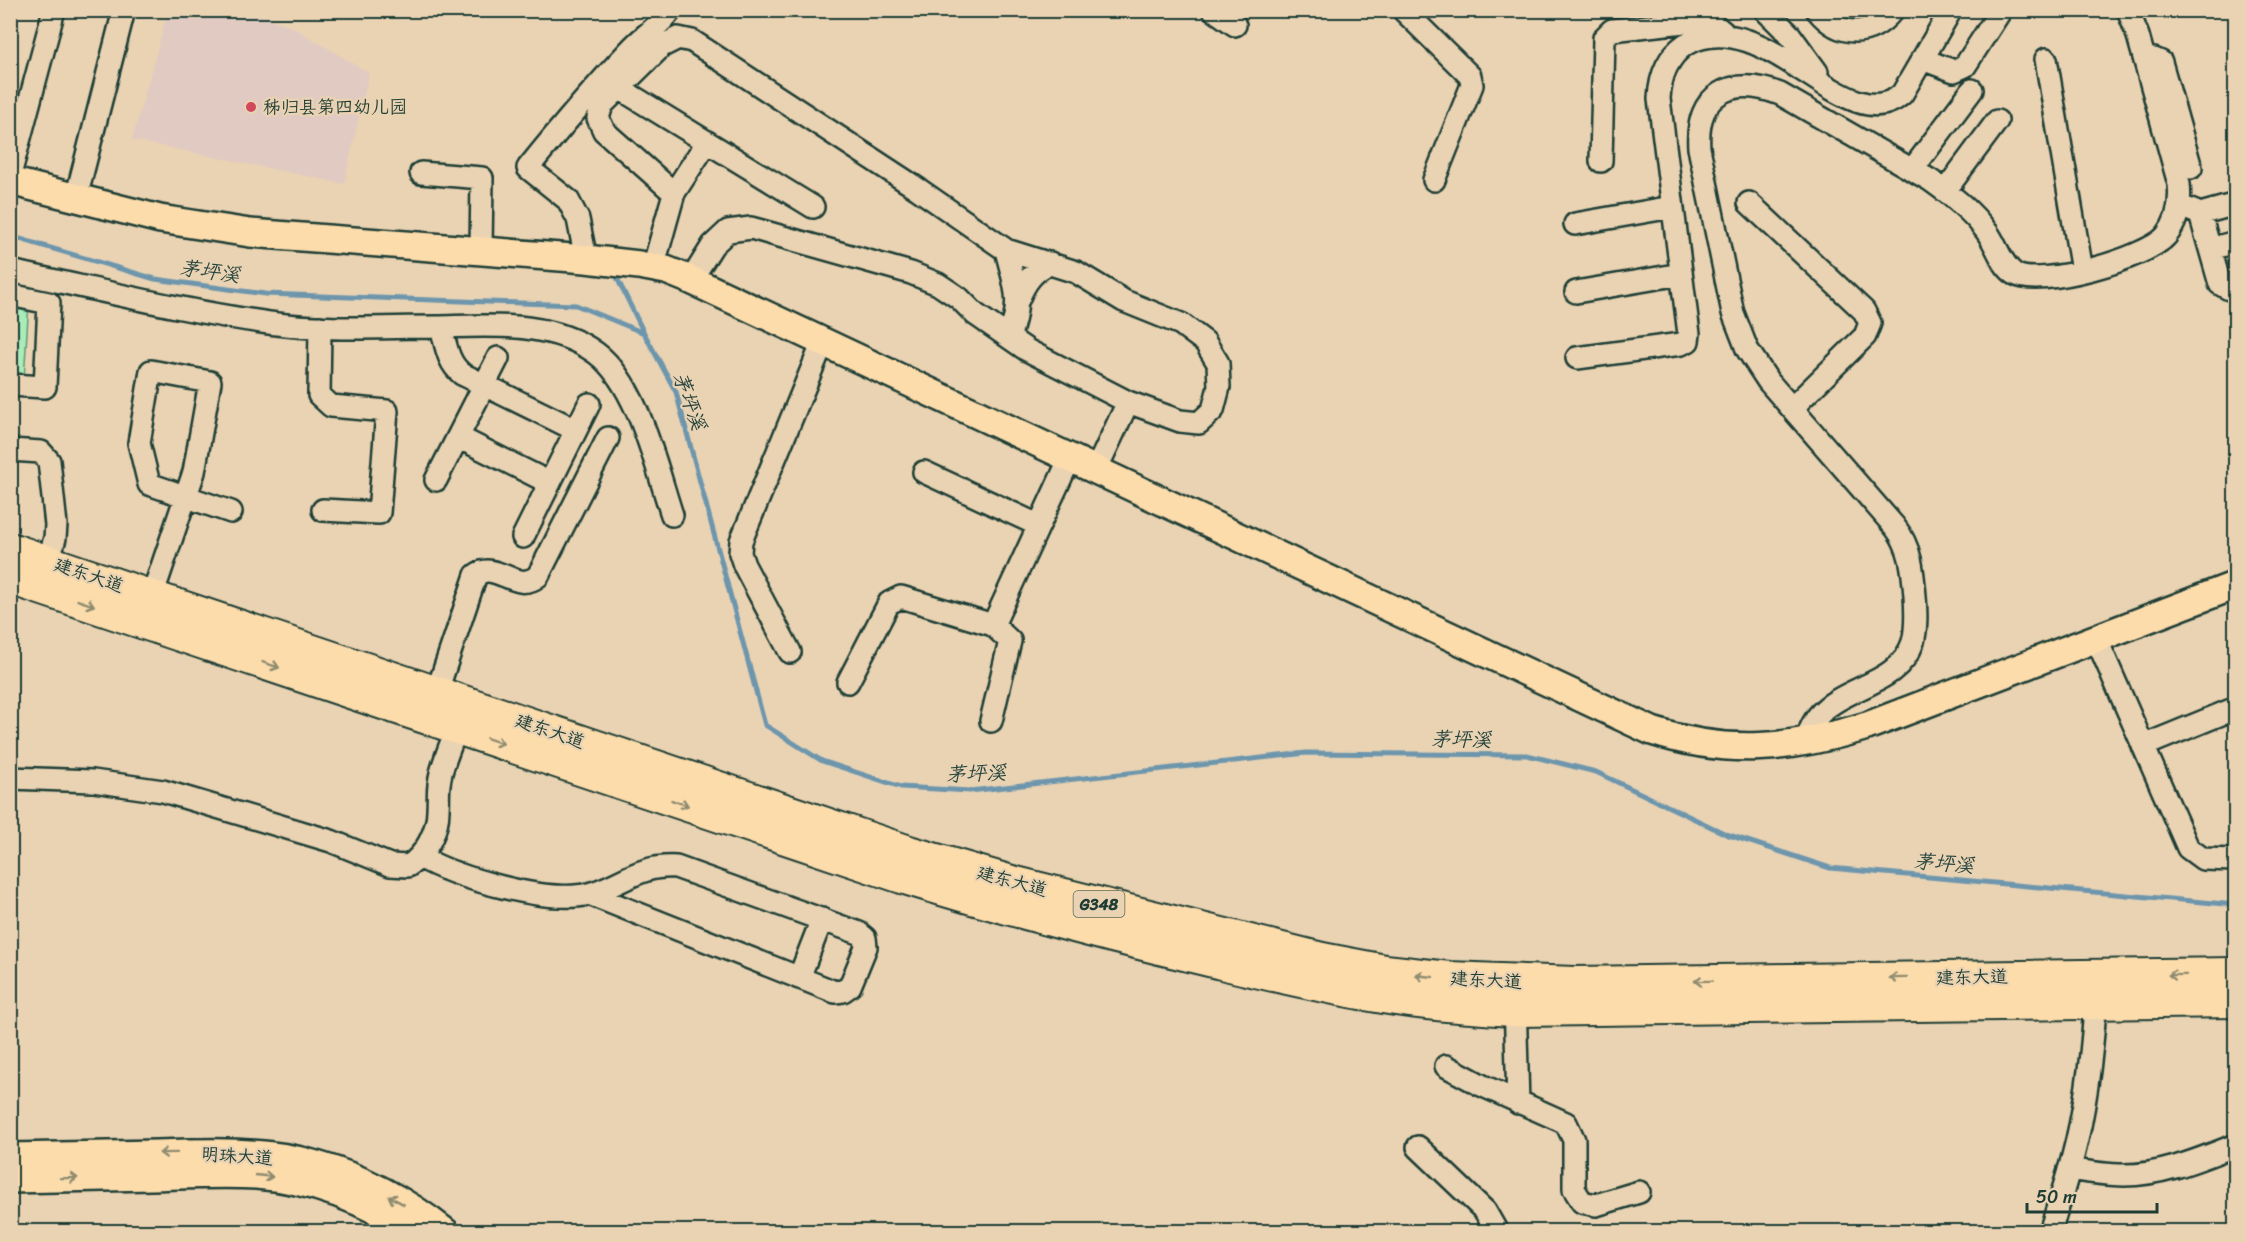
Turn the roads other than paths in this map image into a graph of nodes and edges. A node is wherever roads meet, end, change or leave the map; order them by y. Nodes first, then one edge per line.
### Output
1 (54, 10) edge
2 (124, 10) edge
3 (671, 10) edge
4 (1214, 10) edge
5 (1403, 10) edge
6 (1765, 10) edge
7 (1817, 10) edge
8 (1893, 10) edge
9 (1951, 10) edge
10 (2001, 10) edge
11 (2128, 10) edge
12 (1235, 25) dead end
13 (1723, 32) junction
14 (1922, 59) junction
15 (2046, 59) dead end
16 (2145, 60) junction
17 (1824, 81) junction
18 (619, 88) junction
19 (1972, 90) dead end
20 (1997, 122) dead end
21 (707, 142) junction
22 (1601, 161) dead end
23 (2191, 168) dead end
24 (1912, 170) junction
25 (421, 173) dead end
26 (10, 175) edge
27 (1434, 180) dead end
28 (10, 181) edge
29 (1946, 191) junction
30 (674, 192) junction
31 (76, 198) junction
32 (1749, 203) dead end
33 (2235, 204) edge
34 (2180, 206) junction
35 (813, 207) dead end
36 (1672, 207) junction
37 (2200, 214) junction
38 (1575, 224) dead end
39 (2235, 242) edge
40 (2210, 249) junction
41 (1006, 250) junction
42 (481, 251) junction
43 (586, 259) junction
44 (1050, 263) junction
45 (653, 268) junction
46 (10, 271) edge
47 (2082, 271) junction
48 (1681, 274) junction
49 (691, 280) junction
50 (2235, 287) edge
51 (1576, 292) dead end
52 (10, 296) edge
53 (1018, 300) junction
54 (320, 327) junction
55 (441, 327) junction
56 (1009, 337) junction
57 (823, 342) junction
58 (498, 358) dead end
59 (1577, 358) dead end
60 (10, 385) edge
61 (484, 385) junction
62 (1128, 402) junction
63 (589, 404) dead end
64 (1792, 408) junction
65 (576, 430) junction
66 (458, 437) junction
67 (608, 438) dead end
68 (10, 450) edge
69 (1070, 458) junction
70 (1096, 470) junction
71 (924, 472) dead end
72 (436, 480) dead end
73 (550, 483) junction
74 (185, 496) junction
75 (323, 510) dead end
76 (231, 512) dead end
77 (672, 515) dead end
78 (1038, 525) junction
79 (524, 537) dead end
80 (10, 549) edge
81 (44, 574) junction
82 (10, 578) edge
83 (2235, 585) edge
84 (148, 609) junction
85 (993, 625) junction
86 (2096, 638) junction
87 (790, 652) dead end
88 (848, 682) dead end
89 (433, 705) junction
90 (2235, 708) edge
91 (462, 715) junction
92 (991, 721) dead end
93 (1807, 742) junction
94 (2143, 746) junction
95 (10, 778) edge
96 (420, 857) junction
97 (2235, 860) edge
98 (589, 894) junction
99 (822, 919) junction
100 (2235, 974) edge
101 (799, 978) junction
102 (2097, 989) junction
103 (1515, 996) junction
104 (2235, 1001) edge
105 (1446, 1066) dead end
106 (1518, 1103) junction
107 (2235, 1145) edge
108 (1418, 1147) dead end
109 (10, 1157) edge
110 (2069, 1169) junction
111 (10, 1179) edge
112 (1639, 1192) dead end
113 (413, 1232) edge
114 (445, 1232) edge
115 (1497, 1232) edge
116 (2050, 1232) edge

1 - 26 street
2 - 31 street
3 - 43 street
4 - 12 street
5 - 27 street
6 - 17 street
7 - 8 street
9 - 14 street
10 - 14 street
11 - 16 street
13 - 17 street
13 - 22 street
13 - 36 street
14 - 17 street
15 - 47 street
16 - 23 street
16 - 34 street
18 - 21 street
18 - 30 street
18 - 41 street
19 - 24 street
20 - 29 street
21 - 30 street
21 - 35 street
24 - 29 street
24 - 64 street
25 - 42 street
28 - 31 main road
29 - 47 street
30 - 45 street
31 - 42 main road
32 - 64 street
33 - 37 street
34 - 37 street
34 - 47 street
36 - 38 street
36 - 48 street
37 - 40 street
39 - 40 street
40 - 50 street
41 - 44 street
41 - 53 street
42 - 43 main road
43 - 45 main road
44 - 53 street
44 - 62 street
45 - 49 main road
46 - 54 street
48 - 51 street
48 - 59 street
49 - 56 street
49 - 57 main road
52 - 60 street
53 - 56 street
54 - 55 street
54 - 75 street
55 - 61 street
55 - 77 street
56 - 62 street
57 - 69 main road
57 - 87 street
58 - 61 street
61 - 65 street
61 - 66 street
62 - 70 street
63 - 65 street
64 - 93 street
65 - 73 street
66 - 72 street
66 - 73 street
67 - 89 street
68 - 81 street
69 - 70 main road
69 - 78 street
70 - 93 main road
71 - 78 street
73 - 79 street
74 - 74 street
74 - 76 street
74 - 84 street
78 - 85 street
80 - 81 highway, 建东大道 / G348
81 - 82 highway, 建东大道 / G348
81 - 84 highway, 建东大道 / G348
83 - 86 main road
84 - 89 highway, 建东大道 / G348
85 - 88 street
85 - 92 street
86 - 93 main road
86 - 94 street
89 - 91 highway, 建东大道 / G348
90 - 94 street
91 - 96 street
91 - 103 highway, 建东大道 / G348
94 - 97 street
95 - 96 street
96 - 98 street
98 - 99 street
98 - 101 street
99 - 101 street
99 - 101 street
100 -> 102 highway, 建东大道 / G348
102 - 103 highway, 建东大道 / G348
102 - 104 highway, 建东大道 / G348
102 - 110 street
103 - 106 street
105 - 106 street
106 - 112 street
107 - 110 street
108 - 115 street
114 -> 109 main road, 明珠大道
110 - 116 street
111 -> 113 main road, 明珠大道

